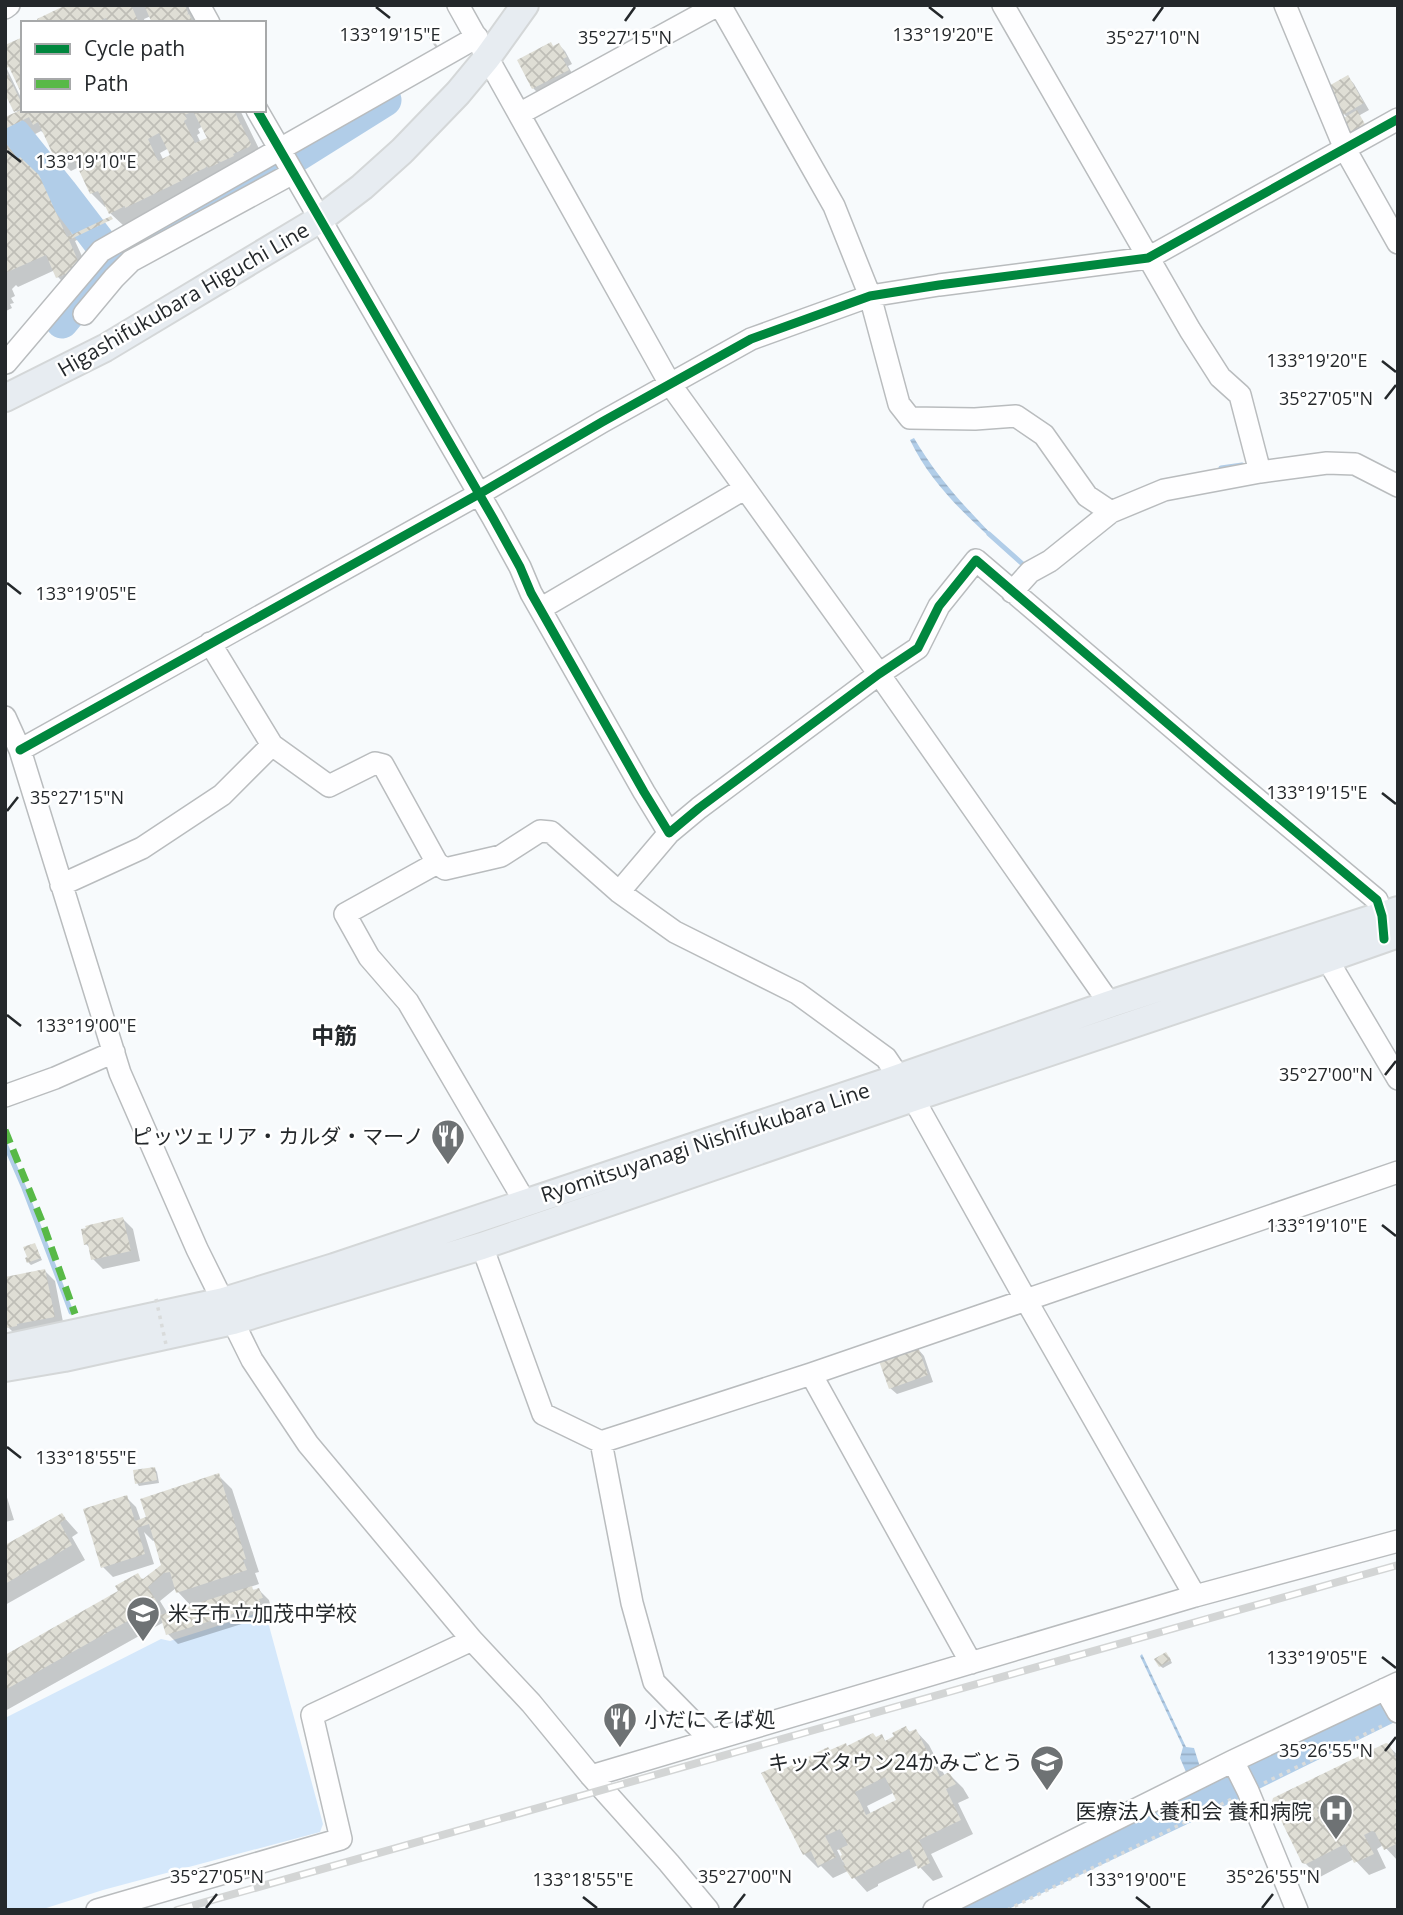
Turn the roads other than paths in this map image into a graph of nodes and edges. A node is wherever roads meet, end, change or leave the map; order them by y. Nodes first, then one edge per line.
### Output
1 (199, 5) edge
2 (458, 5) edge
3 (524, 5) edge
4 (719, 5) edge
5 (1003, 5) edge
6 (1285, 5) edge
7 (208, 21) edge
8 (482, 47) junction
9 (258, 112) edge
10 (519, 114) junction
11 (1398, 119) edge
12 (1345, 149) junction
13 (286, 161) junction
14 (320, 219) junction
15 (1398, 243) edge
16 (1148, 258) junction
17 (870, 296) junction
18 (84, 314) dead end
19 (6, 363) edge
20 (670, 384) junction
21 (5, 398) edge
22 (1259, 472) junction
23 (1398, 486) edge
24 (744, 489) junction
25 (479, 494) junction
26 (1104, 508) junction
27 (1012, 592) junction
28 (540, 609) junction
29 (210, 643) junction
30 (879, 674) junction
31 (5, 717) edge
32 (272, 745) junction
33 (19, 750) junction
34 (669, 833) junction
35 (437, 863) junction
36 (61, 885) junction
37 (620, 892) junction
38 (1390, 924) edge
39 (1323, 948) junction
40 (1111, 1004) junction
41 (114, 1052) junction
42 (1398, 1079) edge
43 (906, 1088) junction
44 (5, 1096) edge
45 (1398, 1172) edge
46 (526, 1202) junction
47 (482, 1247) junction
48 (1026, 1300) junction
49 (228, 1311) junction
50 (5, 1348) edge
51 (5, 1368) edge
52 (811, 1374) junction
53 (601, 1442) junction
54 (1398, 1541) edge
55 (1195, 1597) junction
56 (472, 1640) junction
57 (971, 1663) junction
58 (1392, 1695) edge
59 (708, 1741) junction
60 (591, 1776) junction
61 (1241, 1777) junction
62 (97, 1910) edge
63 (708, 1910) edge
64 (934, 1910) edge
65 (1297, 1910) edge

1 - 7 street
2 - 8 street
3 - 8 main road, Higashifukubara Higuchi Line
4 - 10 street
4 - 17 street
5 - 16 street
6 - 12 street
8 - 10 street
8 - 13 street
8 - 14 main road, Higashifukubara Higuchi Line
9 - 13 street
10 - 20 street
11 - 12 street
12 - 15 street
12 - 16 street
13 - 14 street
13 - 18 street
13 - 19 street
14 - 21 main road, Higashifukubara Higuchi Line
14 - 25 street
16 - 17 street
16 - 22 street
17 - 20 street
17 - 26 street
20 - 24 street
20 - 25 street
22 - 23 street
22 - 26 street
24 - 28 street
24 - 30 street
25 - 28 street
25 - 29 street
26 - 27 street
27 - 30 street
27 - 38 street
28 - 34 street
29 - 32 street
29 - 33 street
30 - 34 street
30 - 40 street
31 - 33 street
32 - 35 street
32 - 36 street
33 - 36 street
34 - 37 street
35 - 37 street
35 - 46 street
36 - 41 street
37 - 43 street
38 - 39 main road, Ryomitsuyanagi Nishifukubara Line
39 - 40 main road, Ryomitsuyanagi Nishifukubara Line
39 - 42 street
39 - 43 main road, Ryomitsuyanagi Nishifukubara Line
40 - 43 main road, Ryomitsuyanagi Nishifukubara Line
41 - 44 street
41 - 49 street
43 - 46 main road, Ryomitsuyanagi Nishifukubara Line
43 - 47 main road, Ryomitsuyanagi Nishifukubara Line
43 - 48 street
45 - 48 street
46 - 49 main road, Ryomitsuyanagi Nishifukubara Line
47 - 49 main road, Ryomitsuyanagi Nishifukubara Line
47 - 53 street
48 - 52 street
48 - 55 street
49 - 50 main road, Ryomitsuyanagi Nishifukubara Line
49 - 51 main road, Ryomitsuyanagi Nishifukubara Line
49 - 56 street
52 - 53 street
52 - 57 street
53 - 59 street
54 - 55 street
55 - 57 street
56 - 60 street
56 - 62 street
57 - 59 street
58 - 61 street
59 - 60 street
60 - 63 street
61 - 64 street
61 - 65 street

